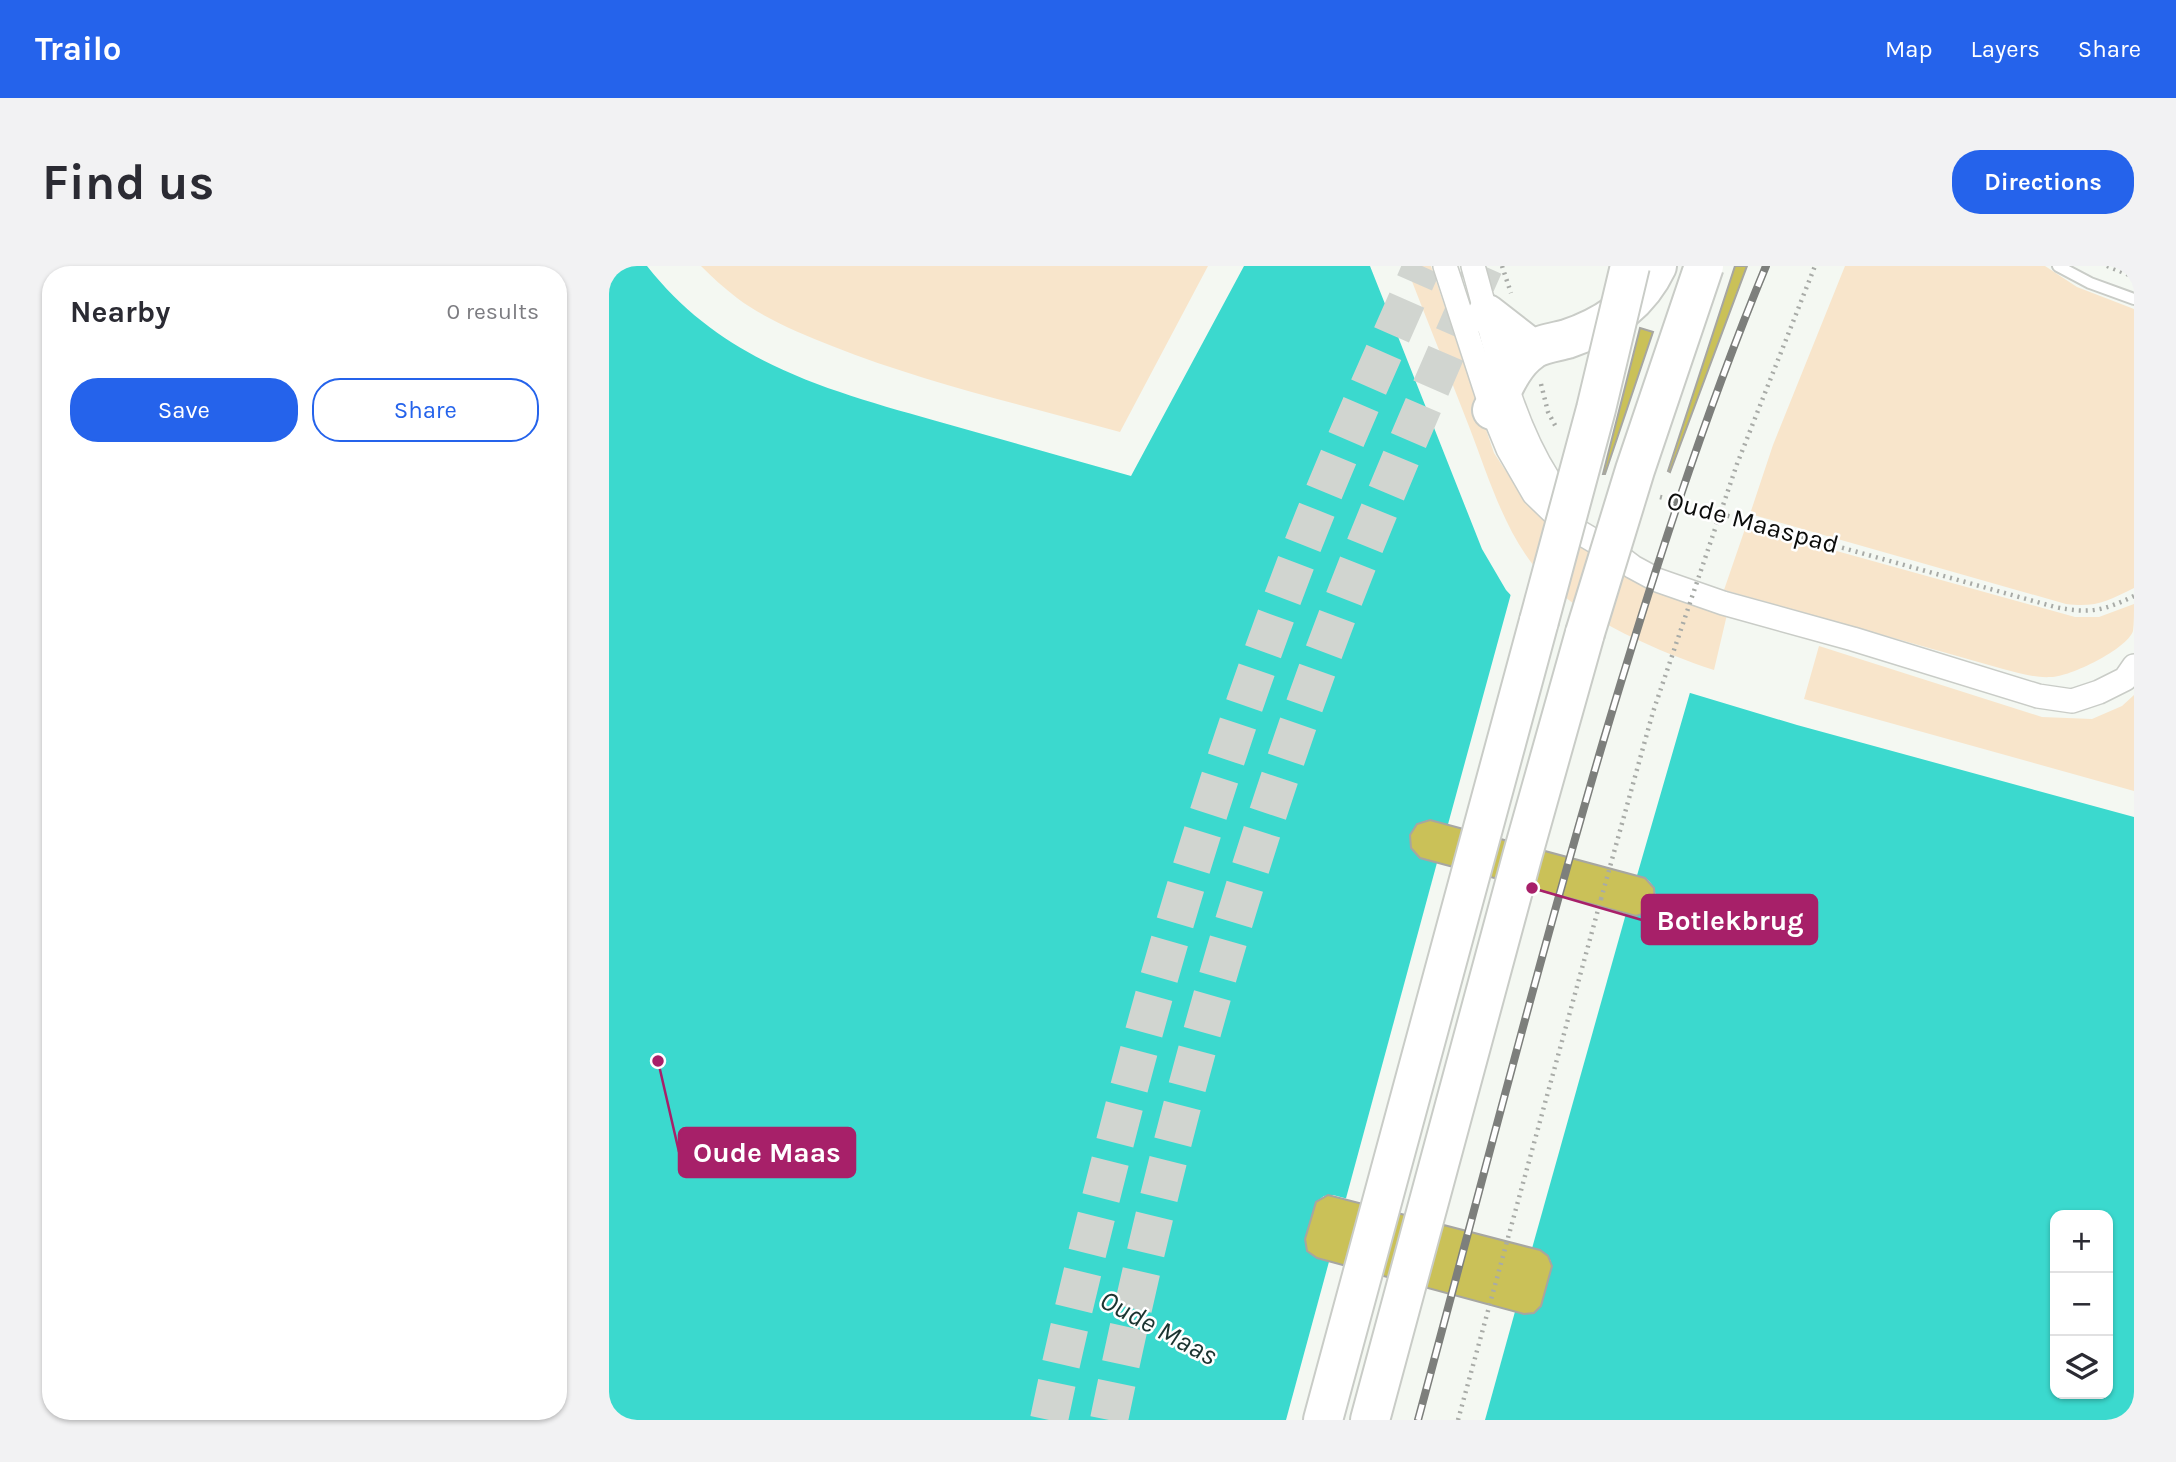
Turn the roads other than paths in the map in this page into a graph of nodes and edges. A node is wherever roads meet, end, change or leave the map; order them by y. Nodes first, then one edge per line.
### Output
1 (1445, 266) edge
2 (1473, 266) edge
3 (1630, 266) edge
4 (1657, 266) edge
5 (1704, 266) edge
6 (2058, 266) edge
7 (2134, 299) edge
8 (1501, 309) junction
9 (1532, 349) junction
10 (1499, 396) junction
11 (2134, 666) edge
12 (1323, 1420) edge
13 (1370, 1420) edge

1 - 10 street
2 - 8 street
3 - 12 highway, bridge
4 - 9 highway
5 - 13 highway, bridge
6 - 7 lane
8 - 9 highway
8 - 10 street
9 - 10 highway
10 - 11 street

